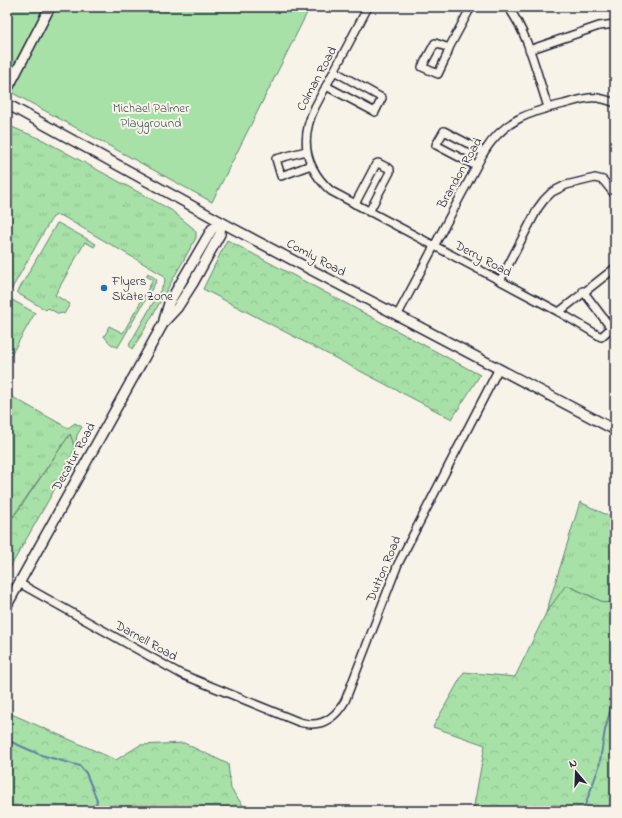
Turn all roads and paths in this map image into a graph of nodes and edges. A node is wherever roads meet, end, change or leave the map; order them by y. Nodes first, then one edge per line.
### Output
1 (50, 7) edge
2 (368, 7) edge
3 (471, 7) edge
4 (508, 7) edge
5 (615, 24) edge
6 (449, 48) junction
7 (529, 50) junction
8 (334, 71) junction
9 (326, 86) junction
10 (7, 90) edge
11 (615, 103) edge
12 (7, 104) edge
13 (548, 107) junction
14 (306, 151) junction
15 (484, 152) junction
16 (311, 165) junction
17 (476, 166) junction
18 (615, 195) edge
19 (355, 204) junction
20 (370, 212) junction
21 (221, 223) junction
22 (434, 246) junction
23 (615, 268) edge
24 (500, 281) junction
25 (584, 291) junction
26 (558, 312) junction
27 (397, 316) junction
28 (498, 370) junction
29 (615, 430) edge
30 (19, 583) junction
31 (7, 605) edge
32 (266, 709) joint

1 - 10 street
2 - 8 street, Colman Road
3 - 6 street
4 - 7 street
5 - 7 street
6 - 6 street
7 - 13 street
8 - 9 street, Colman Road
8 - 9 street
9 - 14 street, Colman Road
11 - 13 street, Brandon Road
12 - 21 street, Comly Road
13 - 15 street, Brandon Road
14 - 16 street, Colman Road
14 - 16 street
15 - 17 street, Brandon Road
15 - 17 street
16 - 19 street, Derry Road
17 - 22 street, Brandon Road
18 - 24 street
19 - 20 street, Derry Road
19 - 20 street
20 - 22 street, Derry Road
21 - 27 street, Comly Road
21 - 30 street, Decatur Road
22 - 24 street, Derry Road
22 - 27 street, Brandon Road
23 - 25 street
24 - 26 street, Derry Road
25 - 26 street
25 - 26 street, Derry Road
27 - 28 street, Comly Road
28 - 29 street, Comly Road
28 - 32 street, Dutton Road
30 - 31 street, Decatur Road
30 - 32 street, Darnell Road

